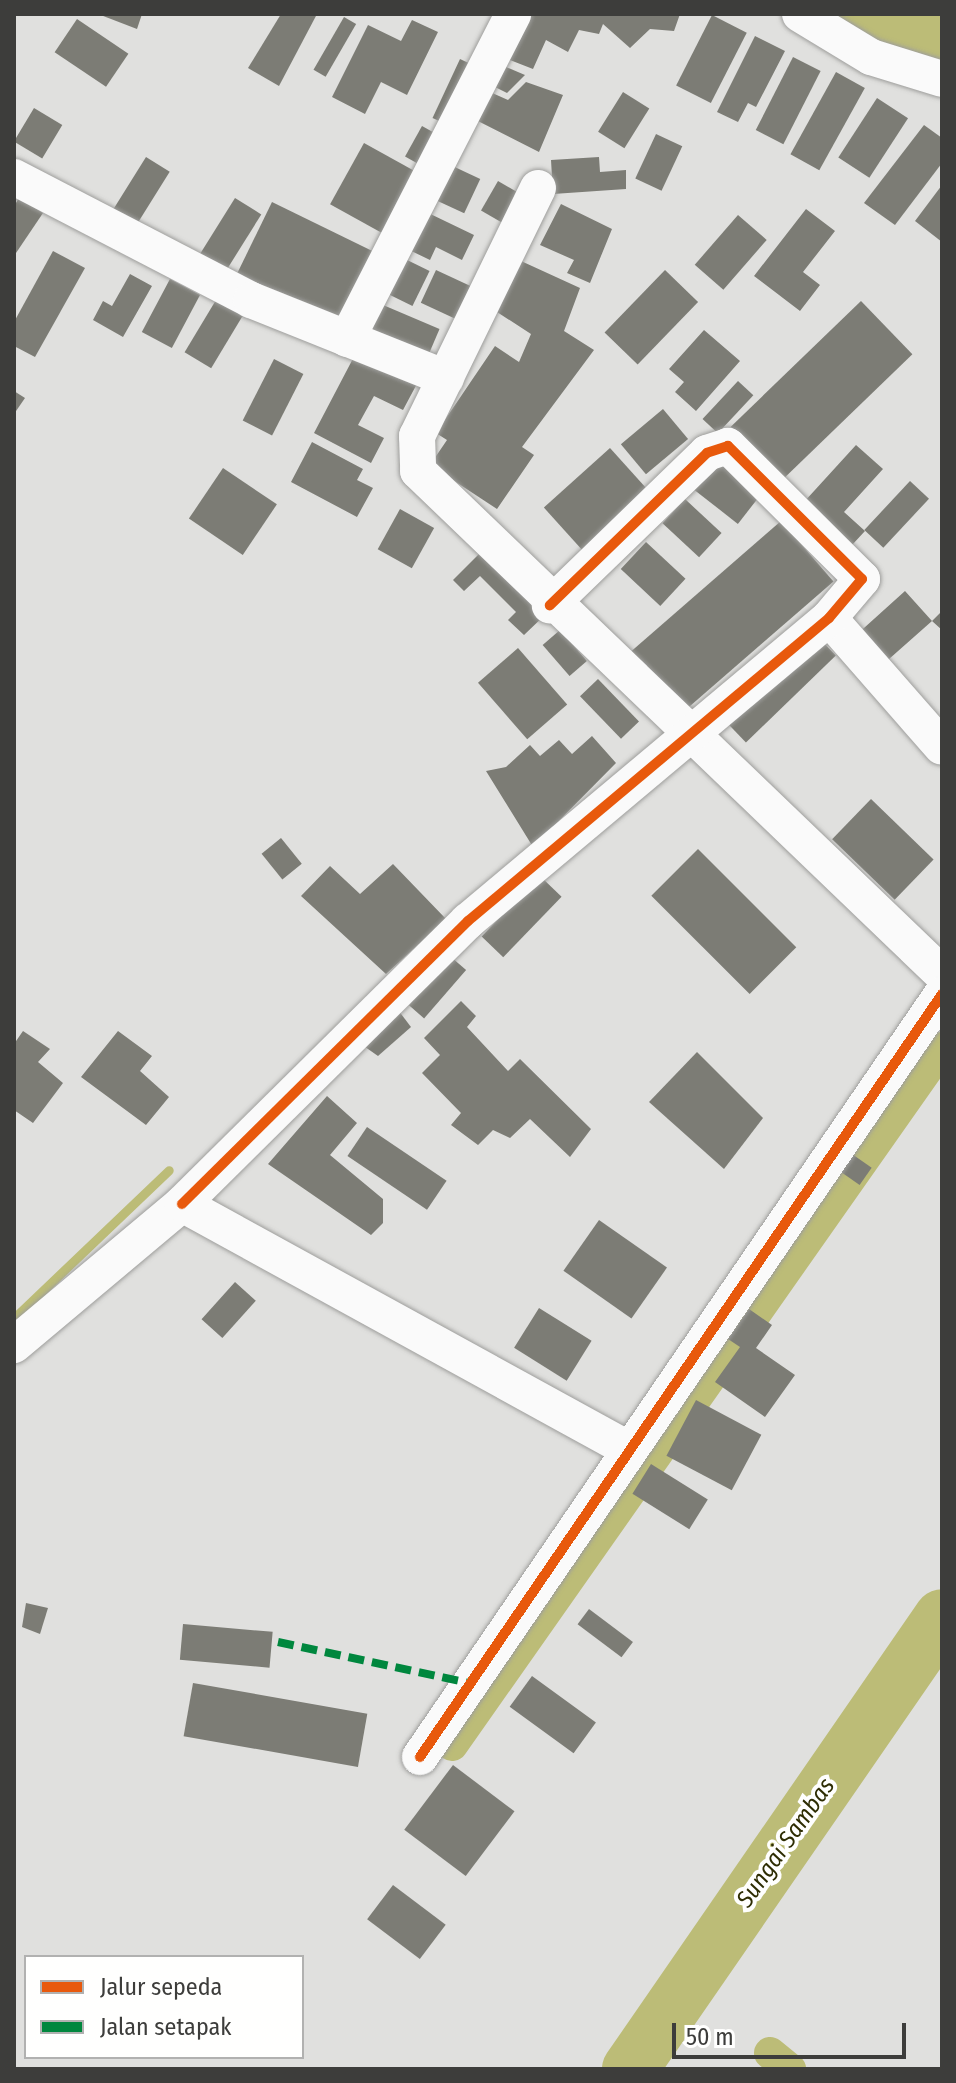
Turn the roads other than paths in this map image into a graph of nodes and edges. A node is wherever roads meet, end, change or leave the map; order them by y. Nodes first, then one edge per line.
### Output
1 (513, 14) edge
2 (800, 14) edge
3 (942, 79) edge
4 (14, 177) edge
5 (538, 188) dead end
6 (347, 339) junction
7 (446, 378) junction
8 (550, 605) junction
9 (829, 618) junction
10 (689, 737) junction
11 (942, 747) edge
12 (942, 974) edge
13 (942, 994) edge
14 (182, 1204) junction
15 (14, 1345) edge
16 (628, 1449) junction
17 (420, 1757) dead end

1 - 6 street
2 - 3 street
4 - 6 street
5 - 7 street
6 - 7 street
7 - 8 street
8 - 9 street
8 - 10 street
9 - 10 street
9 - 11 street
10 - 12 street
10 - 14 street
13 - 16 street
14 - 15 street
14 - 16 street
16 - 17 street

